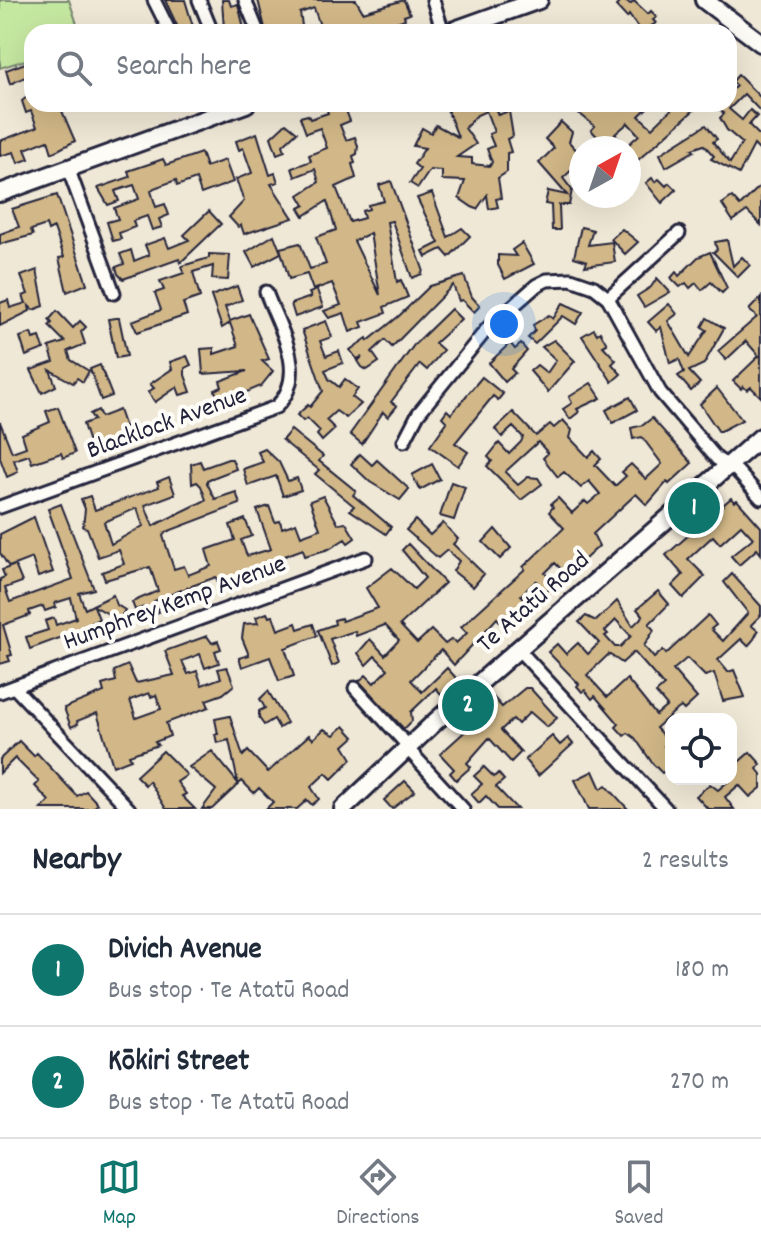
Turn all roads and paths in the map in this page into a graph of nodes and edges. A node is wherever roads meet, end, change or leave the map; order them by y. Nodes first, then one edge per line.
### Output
1 (154, 0) edge
2 (199, 0) edge
3 (245, 0) edge
4 (433, 0) edge
5 (539, 0) edge
6 (704, 0) edge
7 (166, 24) edge
8 (209, 24) edge
9 (255, 24) edge
10 (440, 24) edge
11 (472, 24) edge
12 (736, 24) edge
13 (737, 25) edge
14 (761, 43) edge
15 (224, 112) edge
16 (68, 168) junction
17 (0, 193) edge
18 (679, 233) dead end
19 (266, 292) dead end
20 (114, 293) dead end
21 (608, 298) junction
22 (761, 437) edge
23 (404, 441) dead end
24 (728, 466) junction
25 (761, 498) edge
26 (0, 507) edge
27 (366, 558) dead end
28 (518, 649) junction
29 (14, 687) junction
30 (355, 688) dead end
31 (0, 692) edge
32 (408, 748) junction
33 (129, 809) edge
34 (343, 809) edge
35 (463, 809) edge
36 (666, 809) edge

1 - 7 street
2 - 8 street
3 - 9 street
4 - 10 street
5 - 11 main road
6 - 12 main road
13 - 14 main road
15 - 16 main road
16 - 17 main road
16 - 20 street
18 - 21 street
19 - 26 street, Blacklock Avenue
21 - 23 street
21 - 24 street
22 - 24 main road, Te Atatū Road
24 - 25 street
24 - 28 main road, Te Atatū Road
27 - 29 street, Humphrey Kemp Avenue
28 - 32 main road, Te Atatū Road
28 - 36 street
29 - 31 street, Humphrey Kemp Avenue
29 - 33 street
30 - 32 street
32 - 34 main road, Te Atatū Road
32 - 35 street

